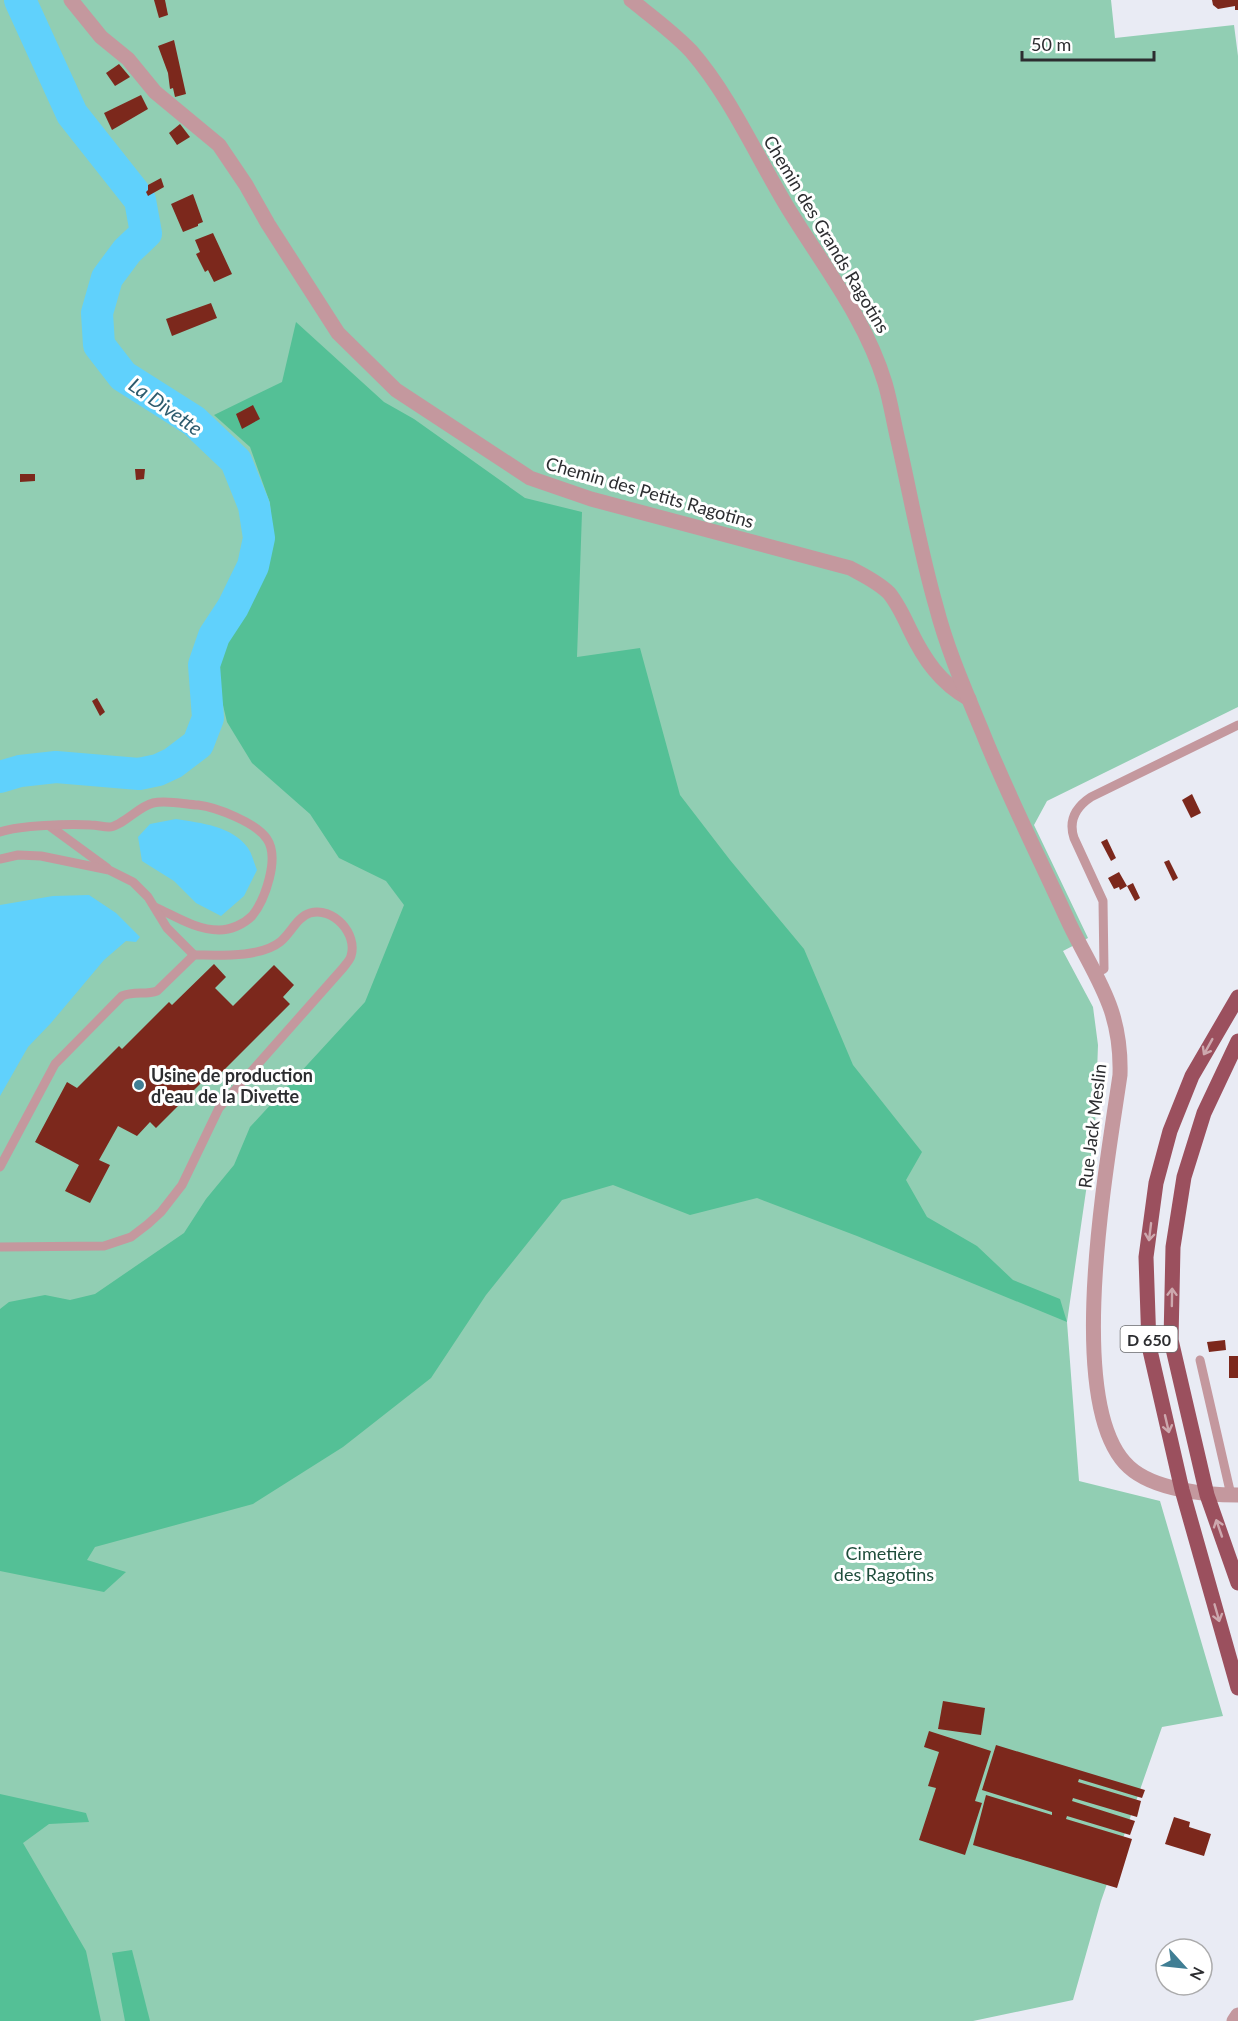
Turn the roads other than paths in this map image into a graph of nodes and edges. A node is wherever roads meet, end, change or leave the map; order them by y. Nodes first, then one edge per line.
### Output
1 (71, 0) edge
2 (631, 0) edge
3 (969, 699) junction
4 (1238, 725) edge
5 (50, 827) junction
6 (0, 832) edge
7 (0, 859) edge
8 (109, 870) junction
9 (155, 907) junction
10 (194, 955) junction
11 (1096, 973) junction
12 (1238, 997) edge
13 (1238, 1041) edge
14 (0, 1167) edge
15 (0, 1247) edge
16 (1200, 1360) dead end
17 (1182, 1490) junction
18 (1207, 1495) junction
19 (1235, 1495) edge
20 (1238, 1583) edge
21 (1238, 1688) edge
22 (1238, 2015) edge
23 (1234, 2021) edge

1 - 3 street, Chemin des Petits Ragotins
2 - 3 street, Chemin des Grands Ragotins
3 - 11 street, Rue Jack Meslin
4 - 11 lane
5 - 6 lane
5 - 8 lane
5 - 9 lane
7 - 8 lane
8 - 9 lane
9 - 10 lane
10 - 14 lane
10 - 15 lane
11 - 17 street, Rue Jack Meslin
12 -> 17 main road, D 650
18 -> 13 main road, D 650
16 - 19 lane
17 - 18 street, Rue Jack Meslin
17 -> 21 main road, D 650
18 - 19 street, Rue Jack Meslin
20 -> 18 main road, D 650
22 - 23 street

